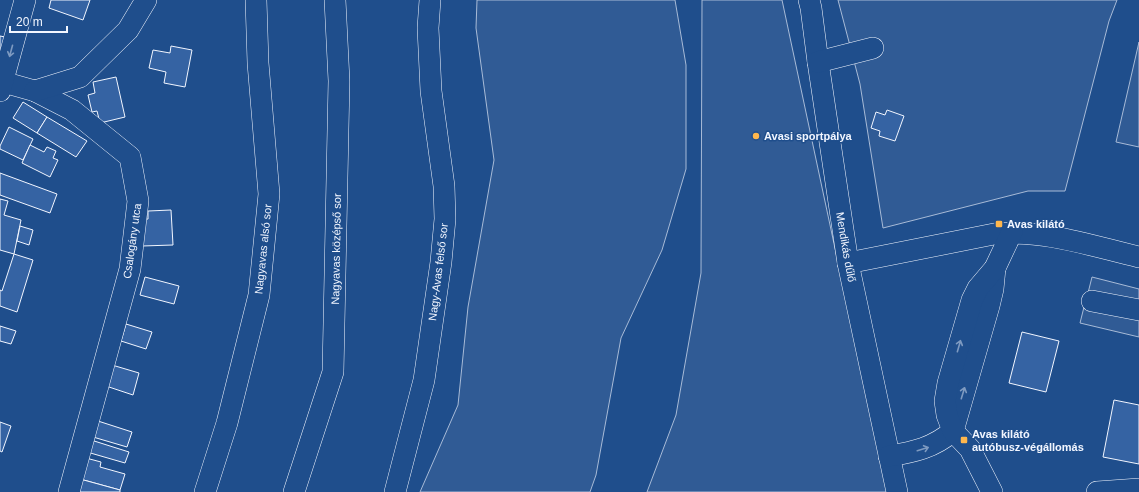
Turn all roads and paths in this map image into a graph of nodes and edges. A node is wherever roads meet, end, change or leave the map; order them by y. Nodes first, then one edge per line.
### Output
1 (26, 0) edge
2 (146, 0) edge
3 (256, 0) edge
4 (335, 0) edge
5 (430, 0) edge
6 (809, 0) edge
7 (873, 48) dead end
8 (818, 62) junction
9 (1, 86) edge
10 (35, 91) junction
11 (1012, 232) junction
12 (1139, 257) edge
13 (848, 263) junction
14 (1092, 301) dead end
15 (1139, 310) edge
16 (953, 431) junction
17 (889, 456) junction
18 (1139, 488) edge
19 (69, 492) edge
20 (205, 492) edge
21 (294, 492) edge
22 (395, 492) edge
23 (897, 492) edge
24 (992, 492) edge
25 (1098, 492) edge

1 -> 9 street
2 - 10 street
3 - 20 street, Nagyavas alsó sor
4 - 21 street, Nagyavas középső sor
5 - 22 street, Nagy-Avas felső sor
6 - 8 street, Mendikás dűlő
7 - 8 street
8 - 13 street, Mendikás dűlő
9 - 10 street, Csalogány utca
10 - 19 street, Csalogány utca
11 - 12 street
11 - 13 street
16 -> 11 street
13 - 17 street, Mendikás dűlő
14 - 15 street
17 -> 16 street
16 - 24 street
17 - 23 street, Mendikás dűlő
18 - 25 street

